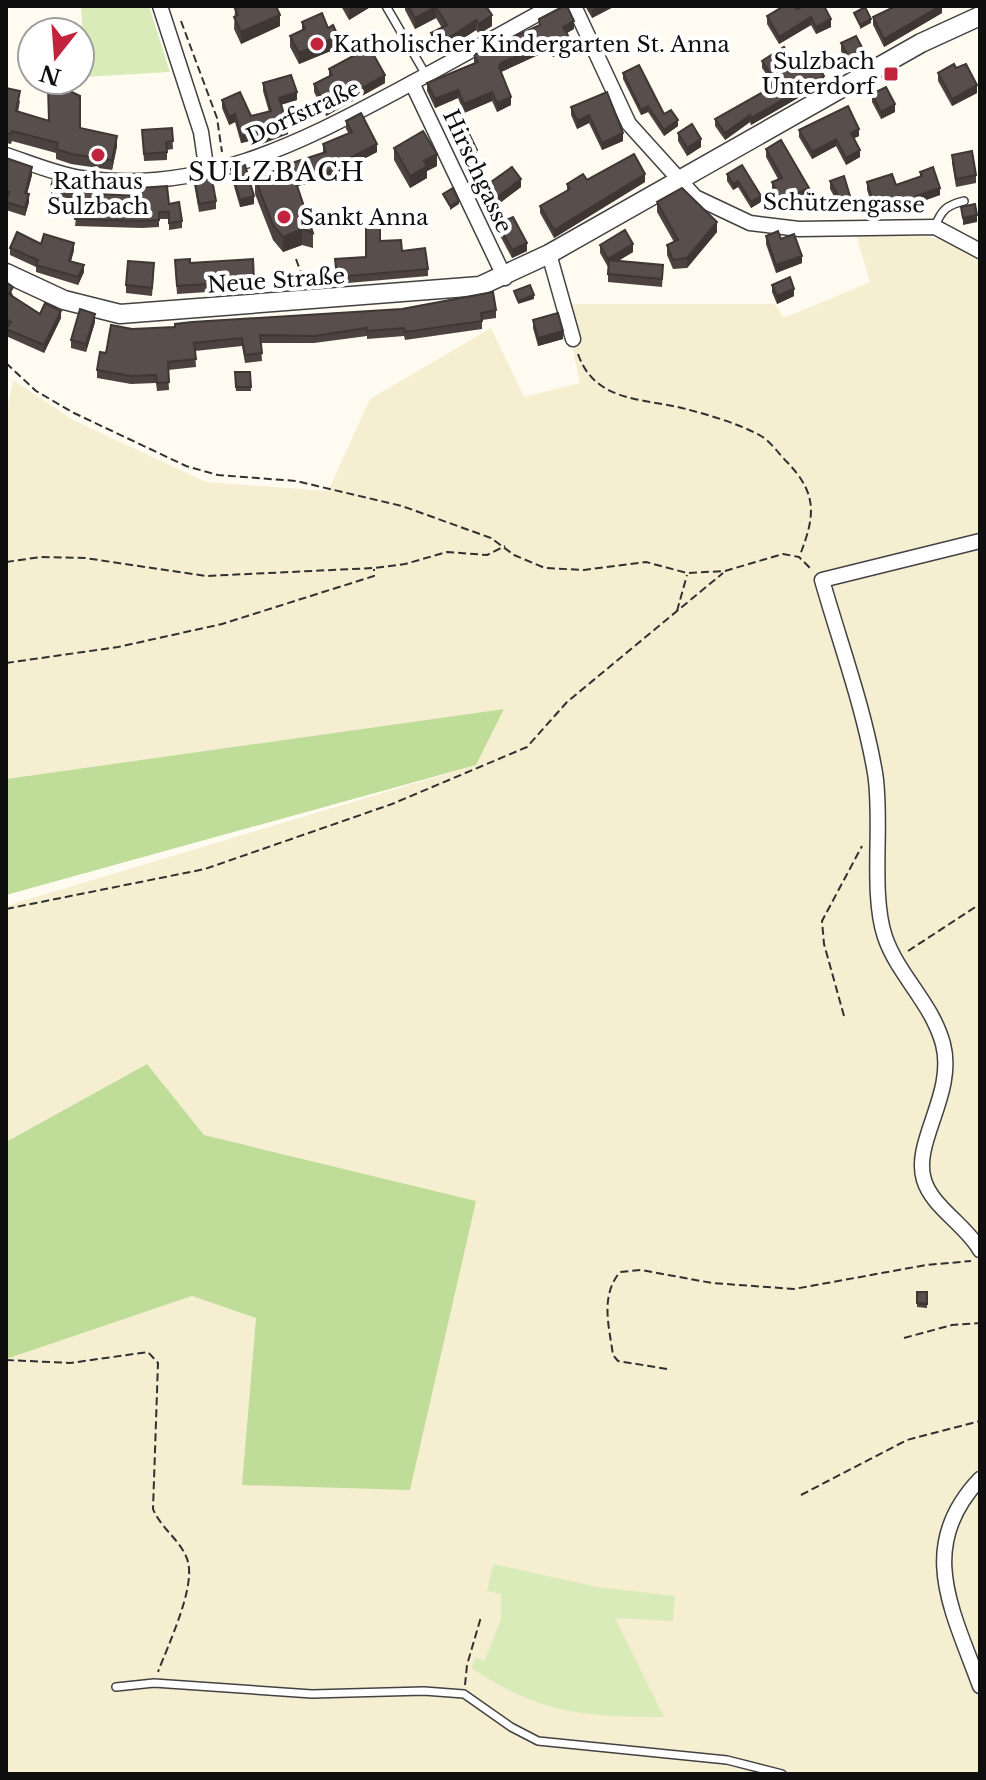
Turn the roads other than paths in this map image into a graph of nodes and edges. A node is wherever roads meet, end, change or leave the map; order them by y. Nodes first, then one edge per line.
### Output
1 (160, 6) edge
2 (386, 6) edge
3 (552, 6) edge
4 (574, 6) edge
5 (980, 16) edge
6 (419, 79) junction
7 (6, 155) edge
8 (207, 173) junction
9 (679, 180) junction
10 (964, 201) dead end
11 (935, 227) junction
12 (980, 251) edge
13 (549, 254) junction
14 (6, 273) edge
15 (505, 278) junction
16 (573, 339) road end
17 (980, 541) edge
18 (978, 1256) edge
19 (980, 1479) edge
20 (980, 1686) edge
21 (116, 1687) dead end
22 (782, 1774) edge

1 - 8 street
2 - 6 lane
3 - 6 street, Dorfstraße
4 - 9 street, Schützengasse
5 - 9 street, Neue Straße
6 - 8 street, Dorfstraße
6 - 15 street, Hirschgasse
7 - 8 street, Dorfstraße
9 - 11 street, Schützengasse
9 - 13 street, Neue Straße
10 - 11 lane
11 - 12 street, Schützengasse
13 - 15 street, Neue Straße
13 - 16 street
14 - 15 street, Neue Straße
17 - 18 street
19 - 20 street
21 - 22 lane

